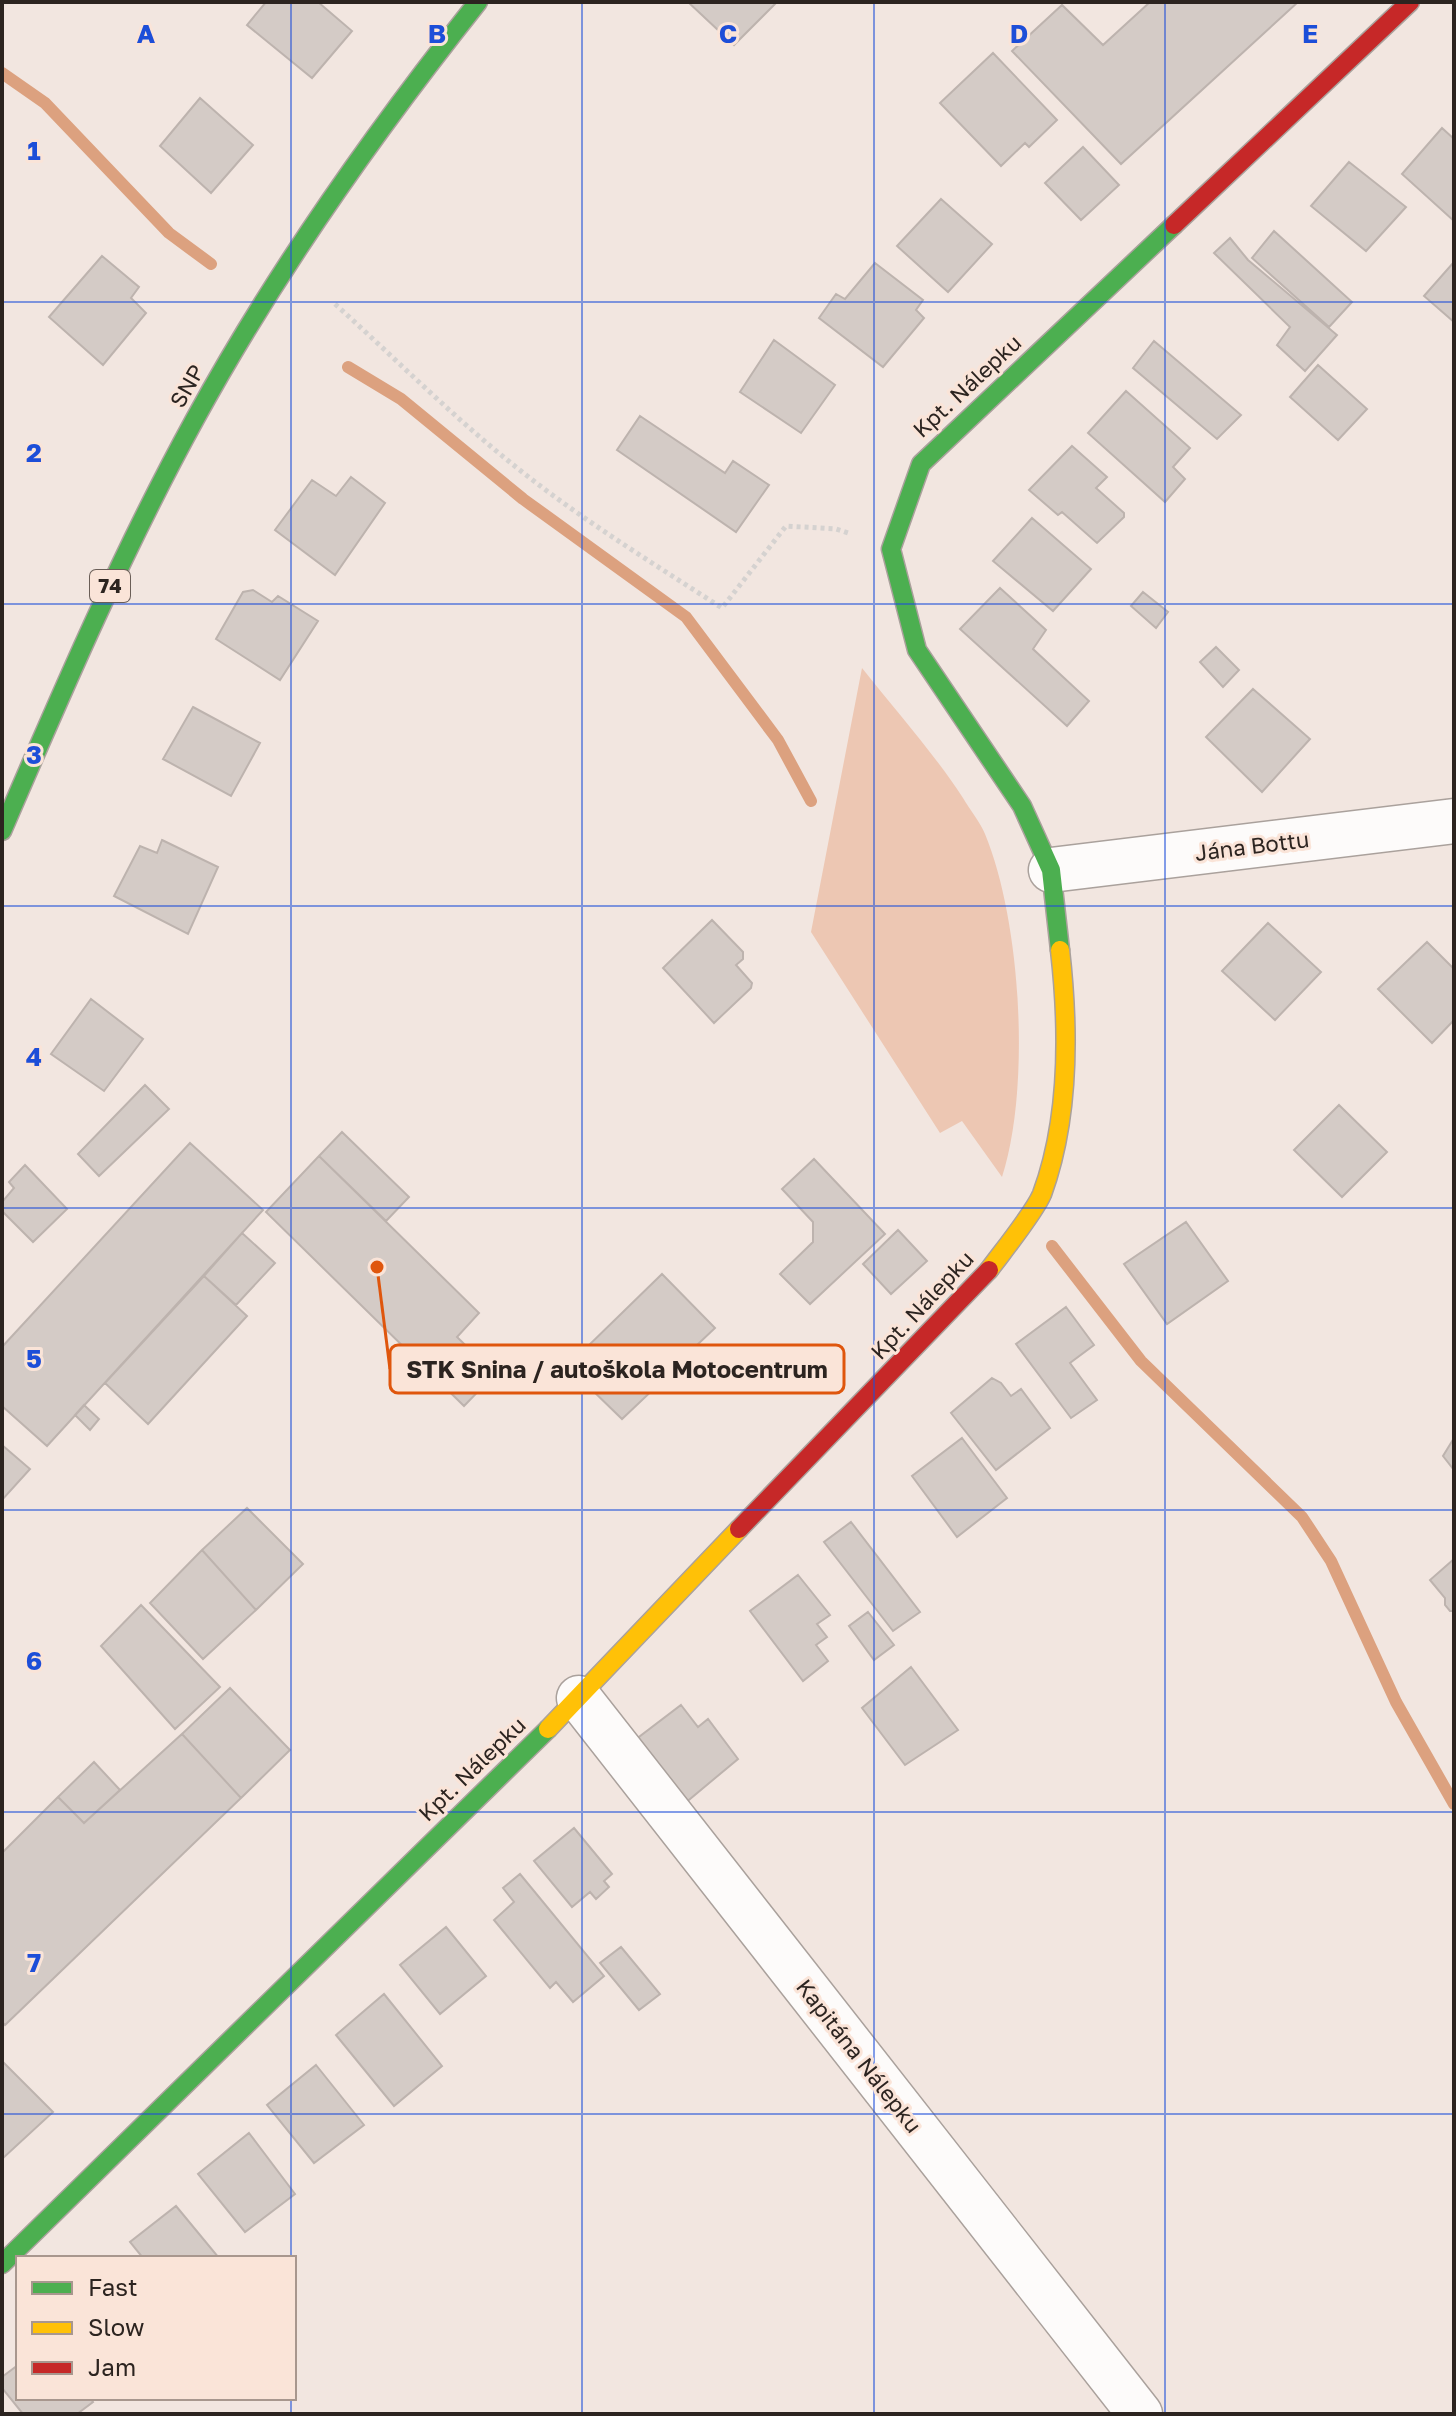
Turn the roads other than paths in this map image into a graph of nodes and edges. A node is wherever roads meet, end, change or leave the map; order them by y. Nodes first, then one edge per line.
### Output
1 (478, 2) edge
2 (1410, 2) edge
3 (1454, 821) edge
4 (2, 831) edge
5 (1051, 870) junction
6 (579, 1698) junction
7 (2, 2264) edge
8 (1140, 2414) edge

1 - 4 street, SNP / 74
2 - 5 street, Kpt. Nálepku
3 - 5 street, Jána Bottu
5 - 6 street, Kpt. Nálepku
6 - 7 street, Kpt. Nálepku
6 - 8 street, Kapitána Nálepku

